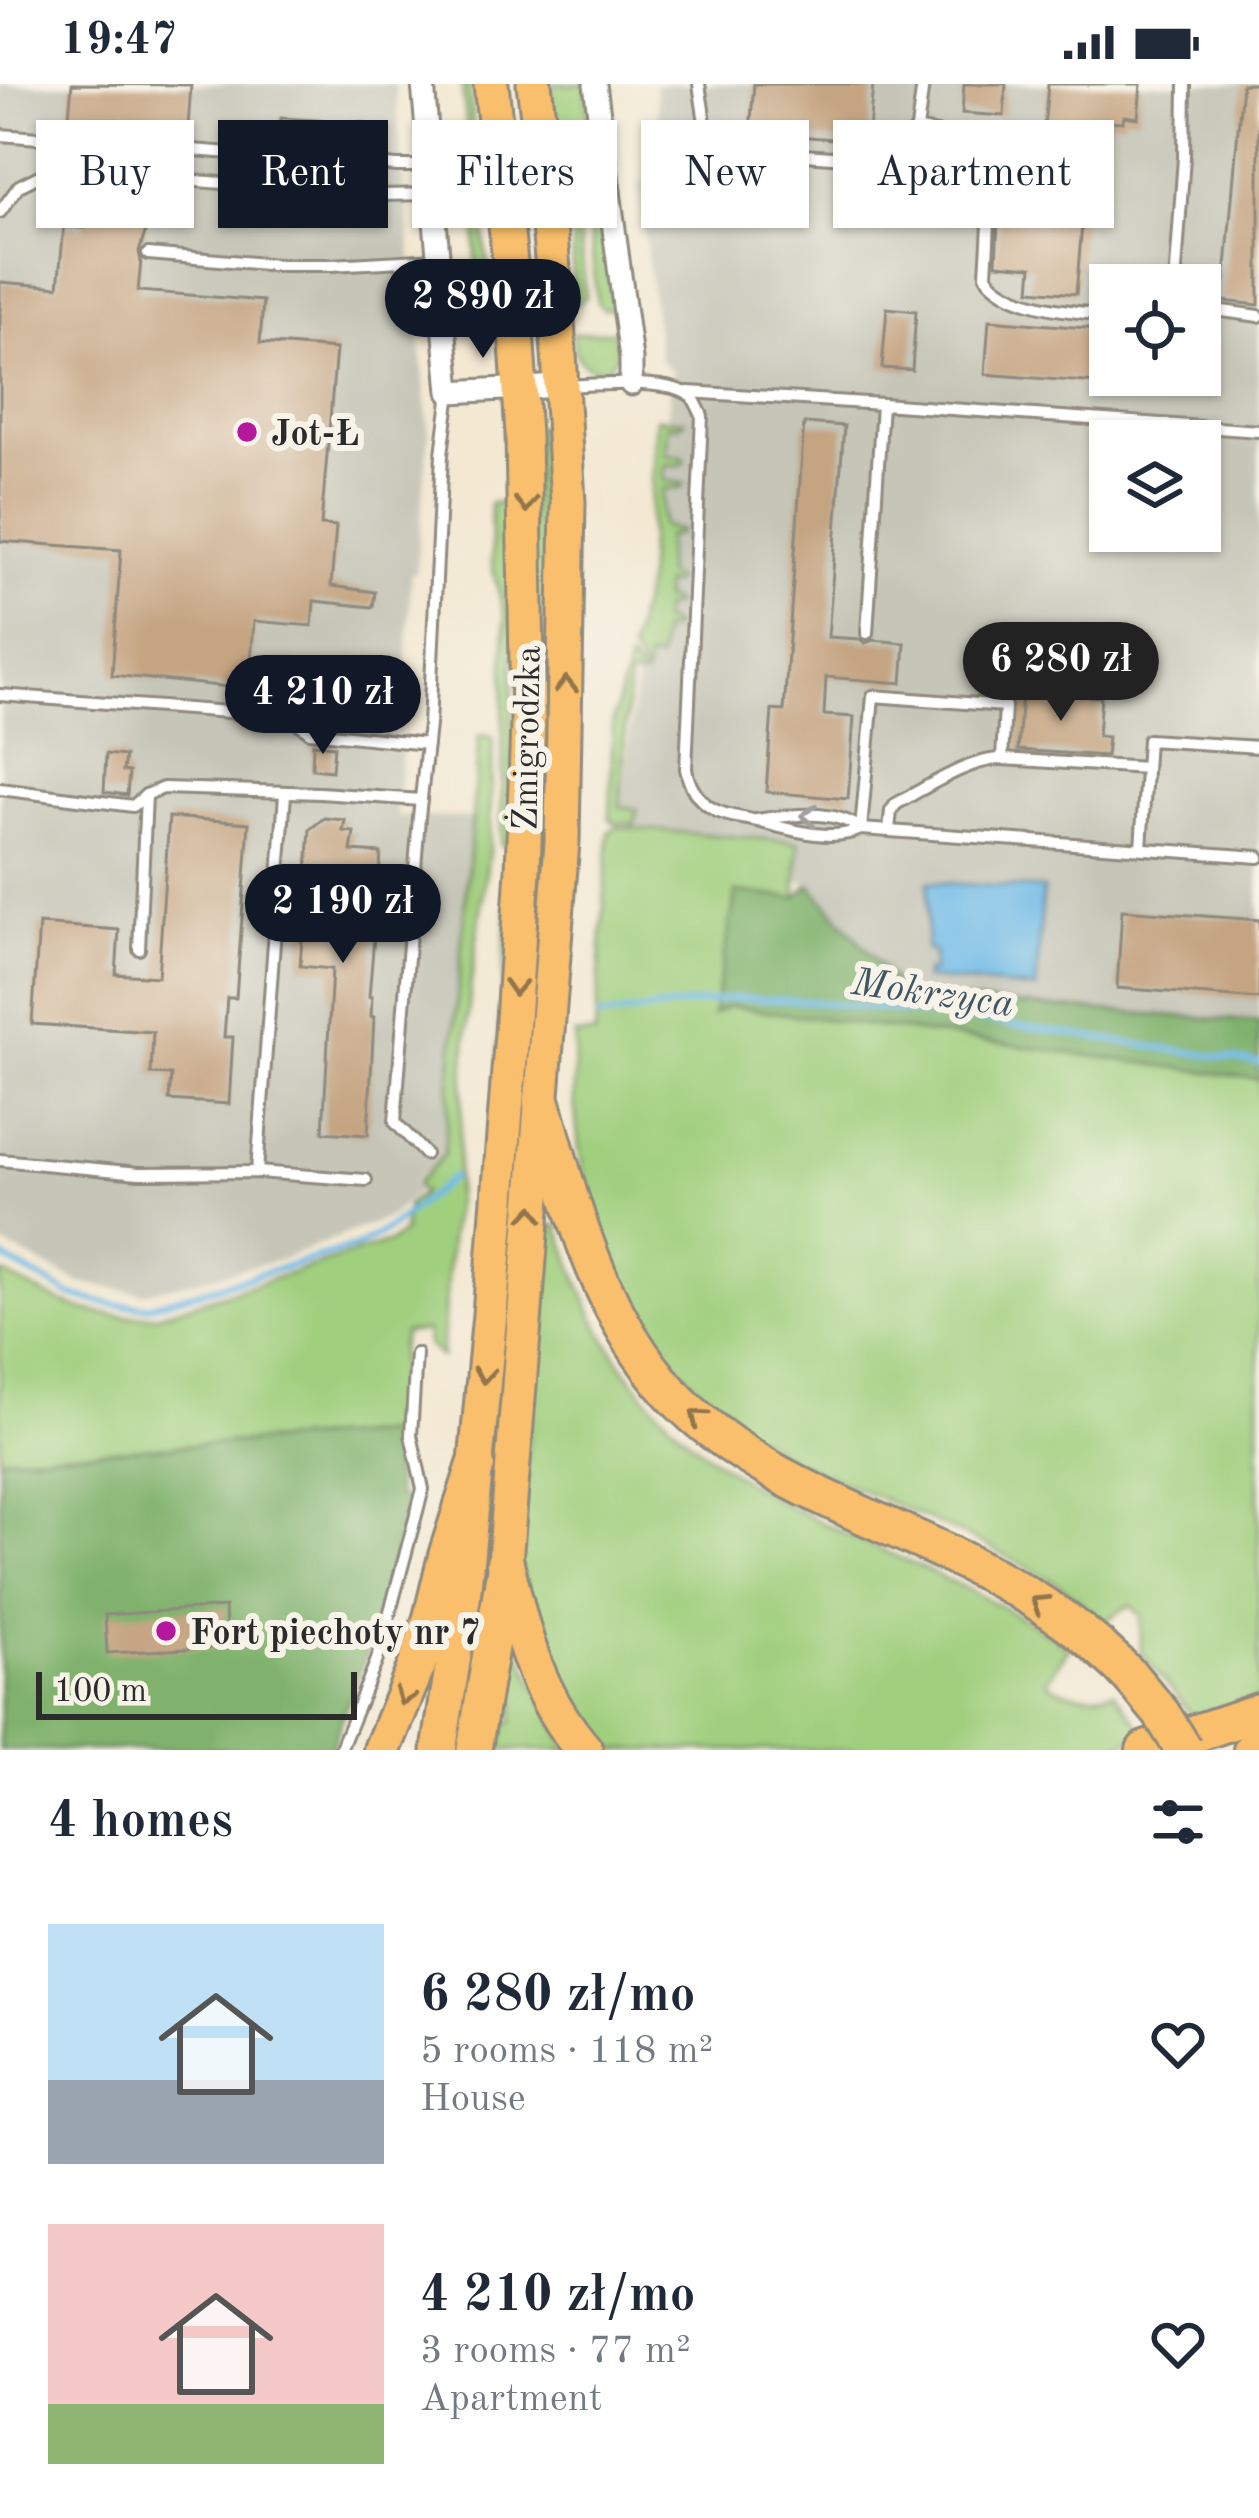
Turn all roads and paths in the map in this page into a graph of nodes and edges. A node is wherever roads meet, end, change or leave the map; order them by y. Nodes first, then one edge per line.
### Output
1 (423, 84) edge
2 (491, 84) edge
3 (534, 84) edge
4 (595, 84) edge
5 (698, 84) edge
6 (923, 84) edge
7 (1185, 84) edge
8 (426, 120) edge
9 (918, 120) edge
10 (0, 135) edge
11 (833, 157) edge
12 (412, 166) edge
13 (412, 194) edge
14 (0, 212) edge
15 (435, 228) edge
16 (987, 228) edge
17 (148, 254) dead end
18 (438, 259) junction
19 (386, 261) junction
20 (1176, 264) edge
21 (386, 278) dead end
22 (1221, 311) edge
23 (1089, 313) edge
24 (1259, 316) edge
25 (632, 384) junction
26 (562, 386) junction
27 (520, 387) junction
28 (450, 392) junction
29 (682, 392) junction
30 (883, 404) junction
31 (1259, 431) edge
32 (867, 633) dead end
33 (0, 694) edge
34 (427, 744) junction
35 (1259, 747) edge
36 (1002, 759) junction
37 (1146, 767) junction
38 (0, 789) edge
39 (285, 794) junction
40 (146, 795) junction
41 (421, 800) junction
42 (861, 829) junction
43 (889, 830) junction
44 (1141, 848) junction
45 (1259, 857) edge
46 (139, 949) dead end
47 (542, 1103) junction
48 (424, 1154) dead end
49 (0, 1160) edge
50 (257, 1172) junction
51 (366, 1180) dead end
52 (416, 1354) dead end
53 (476, 1465) junction
54 (505, 1563) junction
55 (1259, 1712) edge
56 (340, 1750) edge
57 (382, 1750) edge
58 (439, 1750) edge
59 (474, 1750) edge
60 (584, 1750) edge
61 (1145, 1750) edge
62 (1184, 1750) edge

1 - 8 street
2 - 27 main road, Żmigrodzka
3 - 26 main road, Żmigrodzka
4 - 25 street
5 - 11 lane
6 - 9 lane
7 - 20 lane
10 - 12 lane
13 - 14 lane
15 - 18 street
16 - 23 lane
17 - 19 lane
18 - 19 lane
18 - 28 street
19 - 21 lane
22 - 24 lane
25 - 26 lane
25 - 29 lane
26 - 27 street
47 -> 26 main road, Żmigrodzka
27 - 28 street
27 -> 53 main road, Żmigrodzka
28 - 34 lane
29 - 30 lane
29 - 42 lane
30 - 31 lane
30 - 32 lane
33 - 34 lane
34 - 41 lane
35 - 37 lane
36 - 37 lane
36 - 42 lane
36 - 43 lane
37 - 44 lane
38 - 40 lane
39 - 40 lane
39 - 41 lane
39 - 50 lane
40 - 46 lane
41 - 48 lane
42 - 43 lane
43 - 44 lane
44 - 45 lane
54 -> 47 main road, Żmigrodzka
62 -> 47 highway, bridge
49 - 50 lane
50 - 51 lane
52 - 56 lane
53 -> 57 highway
53 - 58 main road, Żmigrodzka
54 - 59 main road, Żmigrodzka
54 - 60 highway
55 - 61 highway

